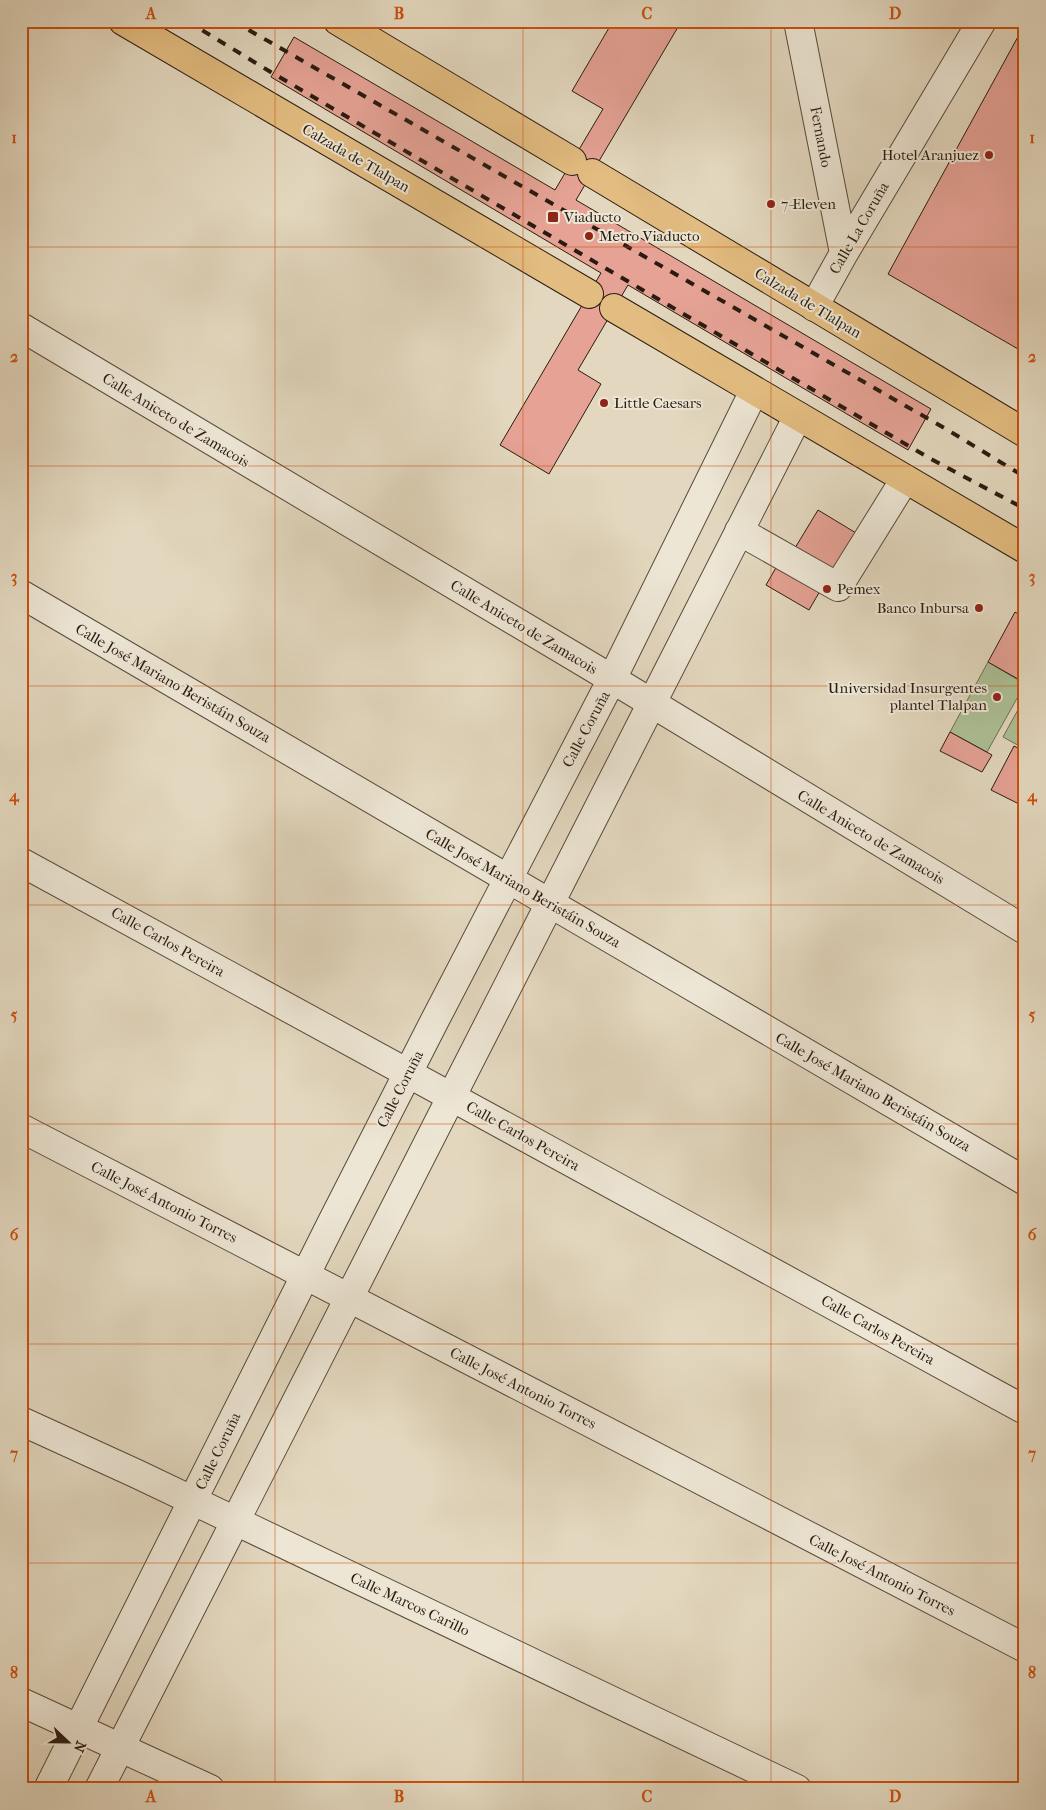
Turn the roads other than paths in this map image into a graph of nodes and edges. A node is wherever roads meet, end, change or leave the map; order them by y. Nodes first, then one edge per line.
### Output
1 (122, 21) edge
2 (338, 21) edge
3 (798, 21) edge
4 (982, 21) edge
5 (844, 252) junction
6 (589, 294) dead end
7 (814, 307) junction
8 (614, 308) dead end
9 (21, 327) edge
10 (754, 391) junction
11 (798, 416) junction
12 (1025, 433) edge
13 (905, 479) junction
14 (739, 531) junction
15 (1025, 550) edge
16 (21, 594) edge
17 (612, 680) junction
18 (652, 704) junction
19 (21, 862) edge
20 (508, 879) junction
21 (550, 903) junction
22 (1025, 930) edge
23 (408, 1073) junction
24 (451, 1097) junction
25 (21, 1128) edge
26 (1025, 1181) edge
27 (305, 1275) junction
28 (349, 1298) junction
29 (1025, 1410) edge
30 (21, 1421) edge
31 (193, 1501) junction
32 (236, 1521) junction
33 (1025, 1648) edge
34 (21, 1702) edge
35 (78, 1728) junction
36 (120, 1747) junction
37 (48, 1789) edge
38 (99, 1789) edge
39 (210, 1789) edge
40 (797, 1789) edge

1 - 6 highway, Calzada de Tlalpan
2 - 7 highway, Calzada de Tlalpan
3 - 5 street, Fernando
4 - 5 street, Calle La Coruña
5 - 7 street, Calle La Coruña
7 - 12 highway, Calzada de Tlalpan
8 - 10 highway
9 - 17 street, Calle Aniceto de Zamacois
10 - 11 highway
10 - 17 street, Calle Coruña
11 - 13 highway
11 - 14 street
13 - 14 street
13 - 15 highway
14 - 18 street
16 - 20 street, Calle José Mariano Beristáin Souza
17 - 18 street, Calle Aniceto de Zamacois
17 - 20 street, Calle Coruña
18 - 21 street
18 - 22 street, Calle Aniceto de Zamacois
19 - 23 street, Calle Carlos Pereira
20 - 21 street, Calle José Mariano Beristáin Souza
20 - 23 street, Calle Coruña
21 - 24 street
21 - 26 street, Calle José Mariano Beristáin Souza
23 - 24 street, Calle Carlos Pereira
23 - 27 street, Calle Coruña
24 - 28 street
24 - 29 street, Calle Carlos Pereira
25 - 27 street, Calle José Antonio Torres
27 - 28 street, Calle José Antonio Torres
27 - 31 street, Calle Coruña
28 - 32 street
28 - 33 street, Calle José Antonio Torres
30 - 31 street, Calle Marcos Carillo
31 - 32 street, Calle Marcos Carillo
31 - 35 street, Calle Coruña
32 - 36 street
32 - 40 street, Calle Marcos Carillo
34 - 35 street
35 - 36 street
35 - 37 street, Calle Coruña
36 - 38 street
36 - 39 street

